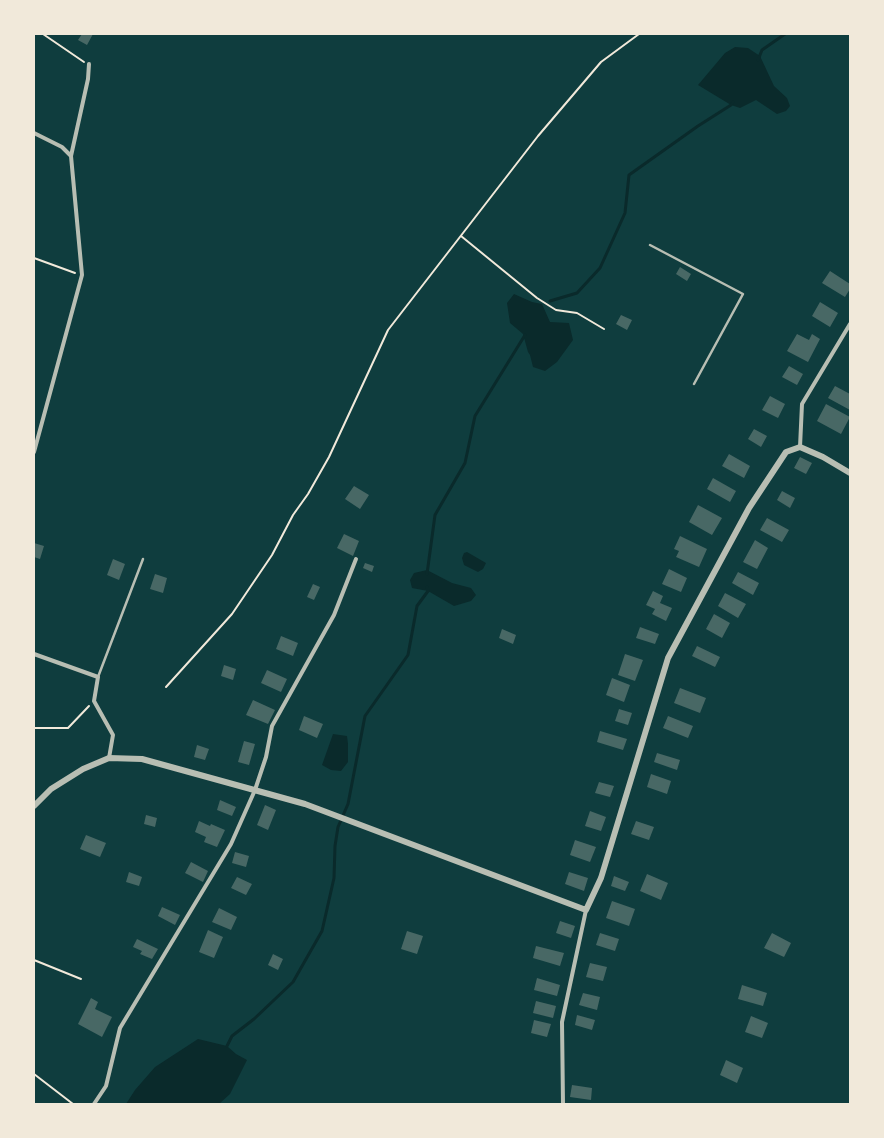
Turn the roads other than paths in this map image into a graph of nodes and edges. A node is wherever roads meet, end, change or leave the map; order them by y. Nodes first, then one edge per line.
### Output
1 (89, 64) road end
2 (34, 133) edge
3 (71, 156) junction
4 (650, 245) dead end
5 (850, 324) edge
6 (694, 384) dead end
7 (800, 447) junction
8 (34, 452) edge
9 (850, 473) edge
10 (143, 559) dead end
11 (356, 559) dead end
12 (34, 654) edge
13 (98, 677) junction
14 (109, 758) junction
15 (256, 790) junction
16 (34, 806) edge
17 (586, 910) junction
18 (94, 1104) edge
19 (564, 1104) edge

1 - 3 street
2 - 3 street
3 - 8 street
4 - 6 lane
5 - 7 street
7 - 9 street
7 - 17 street
10 - 13 lane
11 - 15 street
12 - 13 street
13 - 14 street
14 - 15 street
14 - 16 street
15 - 17 street
15 - 18 street
17 - 19 street

